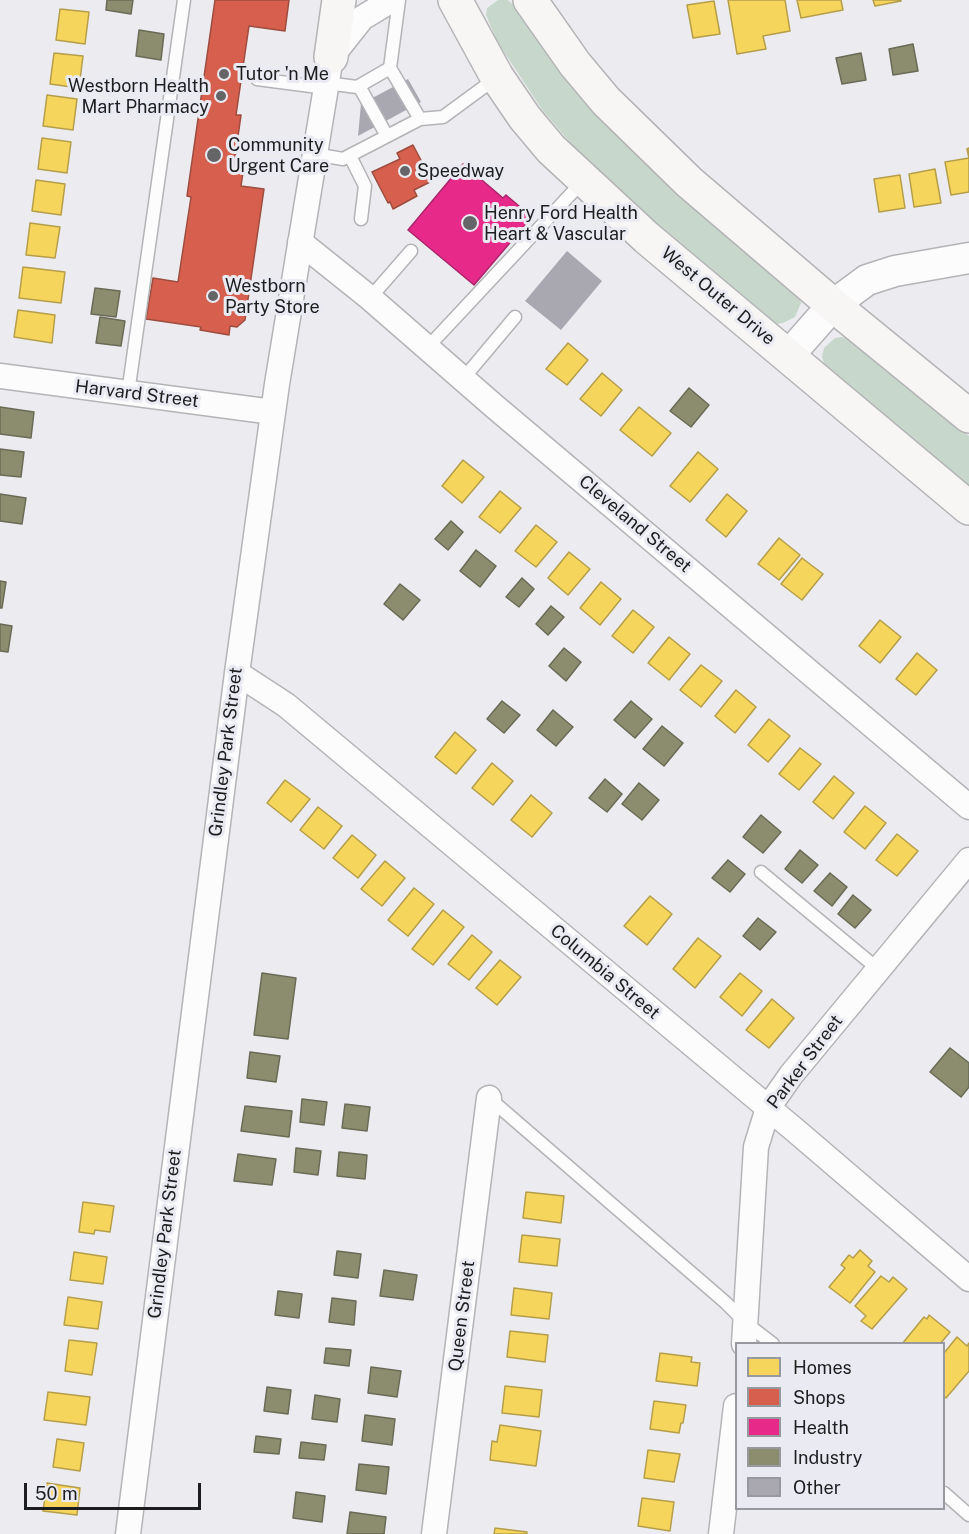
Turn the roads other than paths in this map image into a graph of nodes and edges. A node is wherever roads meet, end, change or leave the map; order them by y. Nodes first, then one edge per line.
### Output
1 (184, 0) edge
2 (339, 0) edge
3 (392, 0) edge
4 (399, 0) edge
5 (455, 0) edge
6 (530, 0) edge
7 (390, 68) junction
8 (328, 76) junction
9 (497, 77) junction
10 (257, 79) dead end
11 (359, 86) junction
12 (420, 118) junction
13 (387, 136) junction
14 (314, 154) junction
15 (350, 156) junction
16 (584, 180) junction
17 (361, 219) dead end
18 (300, 242) junction
19 (411, 251) dead end
20 (969, 258) edge
21 (370, 298) junction
22 (833, 304) junction
23 (515, 317) dead end
24 (427, 348) junction
25 (789, 355) junction
26 (0, 376) edge
27 (463, 379) junction
28 (128, 393) junction
29 (273, 412) junction
30 (969, 416) edge
31 (969, 507) edge
32 (237, 673) junction
33 (969, 807) edge
34 (969, 860) edge
35 (761, 872) dead end
36 (878, 969) junction
37 (489, 1098) joint
38 (768, 1108) junction
39 (969, 1279) edge
40 (746, 1334) edge
41 (768, 1342) edge
42 (735, 1415) edge
43 (945, 1493) edge
44 (969, 1515) edge
45 (128, 1534) edge
46 (434, 1534) edge
47 (721, 1534) edge

1 - 28 lane
2 - 8 main road
3 - 8 street, Grindley Park Street
4 - 7 lane
5 - 9 main road, West Outer Drive
6 - 22 main road
7 - 11 lane
7 - 12 lane
8 - 10 lane
8 - 11 lane
8 - 14 street, Grindley Park Street
9 - 12 lane
9 - 16 main road, West Outer Drive
11 - 13 lane
12 - 13 lane
13 - 15 lane
14 - 15 lane
14 - 18 street, Grindley Park Street
15 - 17 lane
16 - 24 lane
16 - 25 main road, West Outer Drive
18 - 21 street, Cleveland Street
18 - 29 street, Grindley Park Street
19 - 21 lane
20 - 22 street
21 - 24 street, Cleveland Street
22 - 25 street
22 - 30 main road
23 - 27 lane
24 - 27 street, Cleveland Street
25 - 31 main road, West Outer Drive
26 - 28 street, Harvard Street
27 - 33 street, Cleveland Street
28 - 29 street, Harvard Street
29 - 32 street, Grindley Park Street
32 - 38 street, Columbia Street
32 - 45 street, Grindley Park Street
34 - 36 street, Parker Street
35 - 36 lane
36 - 38 street, Parker Street
37 - 40 lane
37 - 46 street, Queen Street
38 - 39 street, Columbia Street
38 - 40 street, Parker Street
40 - 41 lane
42 - 47 street
43 - 44 lane

